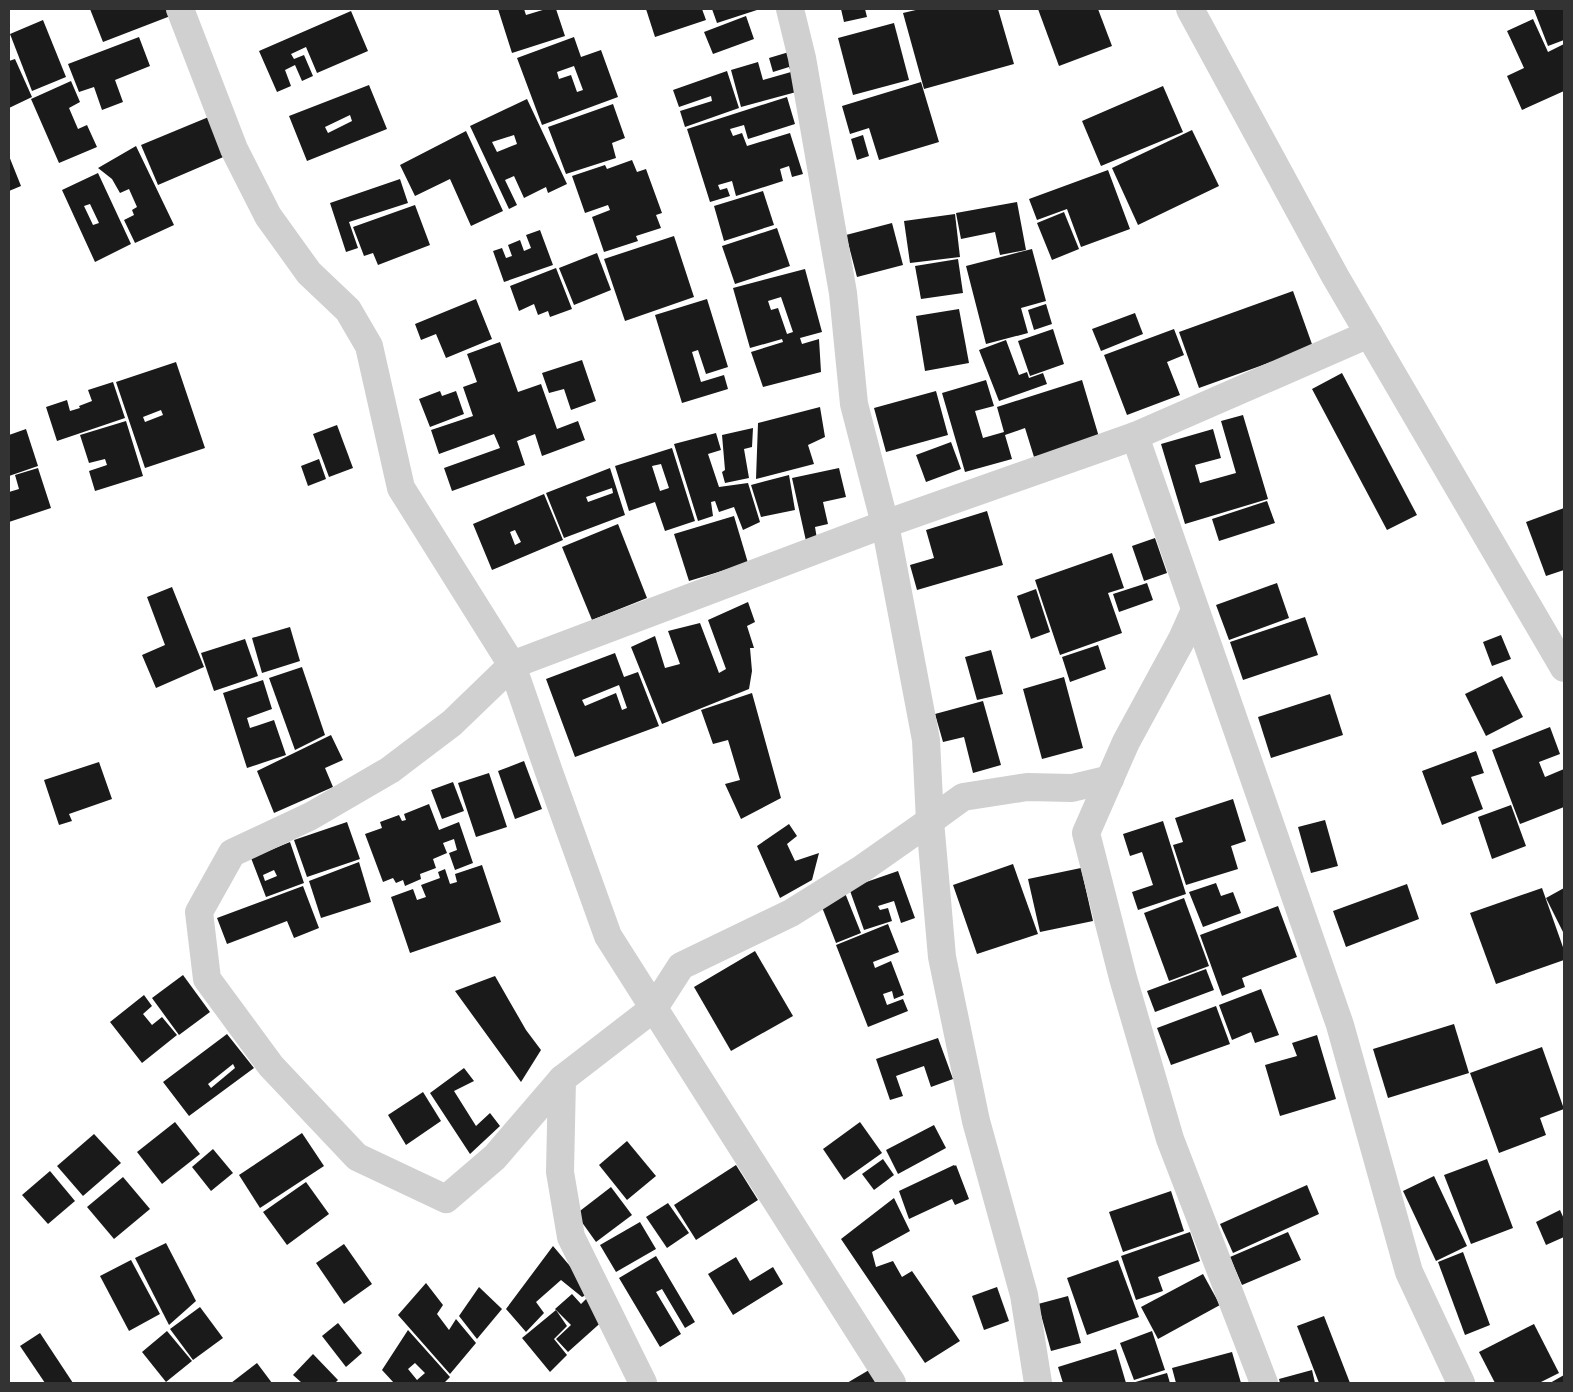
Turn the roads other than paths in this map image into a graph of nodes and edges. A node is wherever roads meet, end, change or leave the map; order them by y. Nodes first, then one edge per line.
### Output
1 (180, 9) edge
2 (790, 9) edge
3 (1190, 9) edge
4 (1369, 334) junction
5 (1135, 436) junction
6 (885, 524) junction
7 (1195, 610) junction
8 (512, 665) junction
9 (1564, 668) edge
10 (1110, 779) junction
11 (930, 821) junction
12 (654, 1008) junction
13 (562, 1079) junction
14 (643, 1383) edge
15 (892, 1383) edge
16 (1038, 1383) edge
17 (1264, 1383) edge
18 (1461, 1383) edge

1 - 8 street
2 - 6 street
3 - 4 street
4 - 5 street
4 - 9 street
5 - 6 street
5 - 7 street
6 - 8 street
6 - 11 street
7 - 10 street
7 - 18 street
8 - 12 street
8 - 13 street
10 - 11 street
10 - 17 street
11 - 12 street
11 - 16 street
12 - 13 street
12 - 15 street
13 - 14 street

